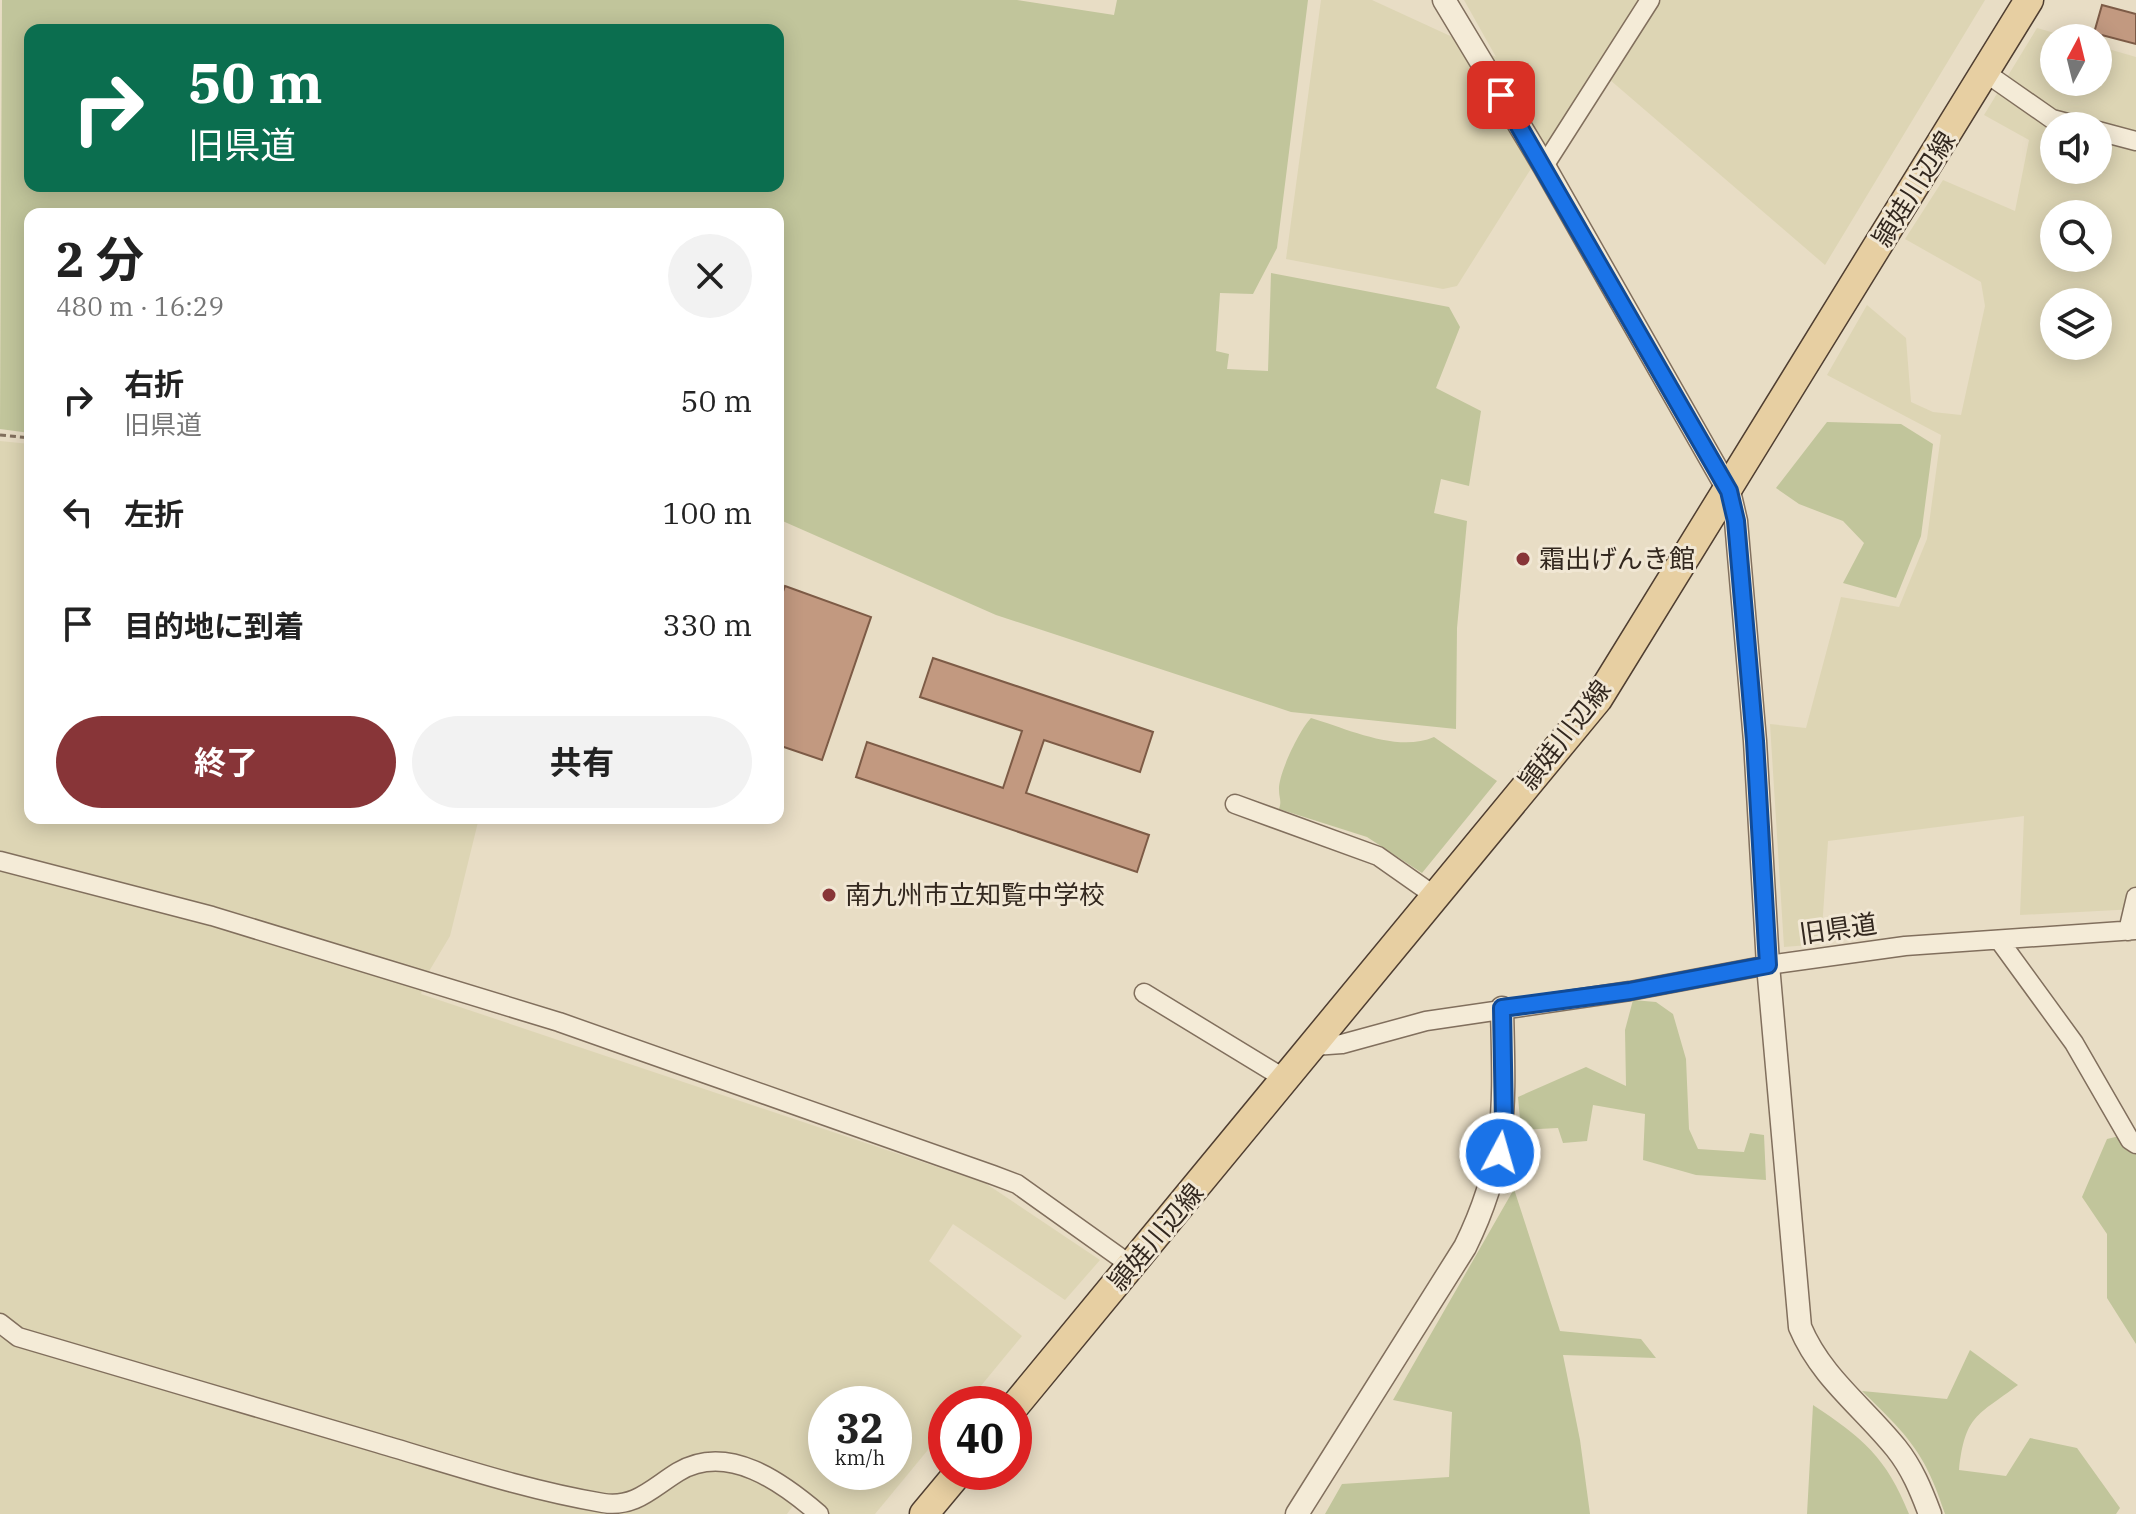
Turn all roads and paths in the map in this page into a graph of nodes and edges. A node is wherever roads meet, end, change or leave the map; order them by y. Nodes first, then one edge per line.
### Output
1 (1444, 0) edge
2 (1650, 0) edge
3 (2029, 0) edge
4 (1986, 73) junction
5 (2042, 112) edge
6 (2112, 135) edge
7 (2136, 141) edge
8 (1544, 166) junction
9 (0, 435) edge
10 (24, 437) edge
11 (1729, 491) junction
12 (1235, 804) dead end
13 (0, 861) edge
14 (1435, 896) junction
15 (2136, 897) edge
16 (2132, 931) edge
17 (1999, 940) junction
18 (1768, 965) junction
19 (1144, 993) dead end
20 (1502, 1008) junction
21 (1314, 1046) junction
22 (1285, 1079) junction
23 (2136, 1144) edge
24 (1132, 1266) junction
25 (0, 1323) edge
26 (1032, 1386) edge
27 (944, 1490) edge
28 (819, 1514) edge
29 (924, 1514) edge
30 (1297, 1514) edge
31 (1930, 1514) edge

1 - 8 street
2 - 8 street
3 - 4 main road, 頴娃川辺線
4 - 5 street
4 - 11 main road, 頴娃川辺線
6 - 7 street
8 - 11 street
9 - 10 path
11 - 14 main road, 頴娃川辺線
11 - 18 street
12 - 14 street
13 - 24 street
14 - 21 main road, 頴娃川辺線
15 - 16 street
16 - 17 street, 旧県道
17 - 18 street, 旧県道
17 - 23 street
18 - 20 street, 旧県道
18 - 31 street
19 - 22 street
20 - 21 street, 旧県道
20 - 30 street
21 - 22 main road, 頴娃川辺線
22 - 24 main road, 頴娃川辺線
24 - 26 main road, 頴娃川辺線
25 - 28 street
27 - 29 main road

